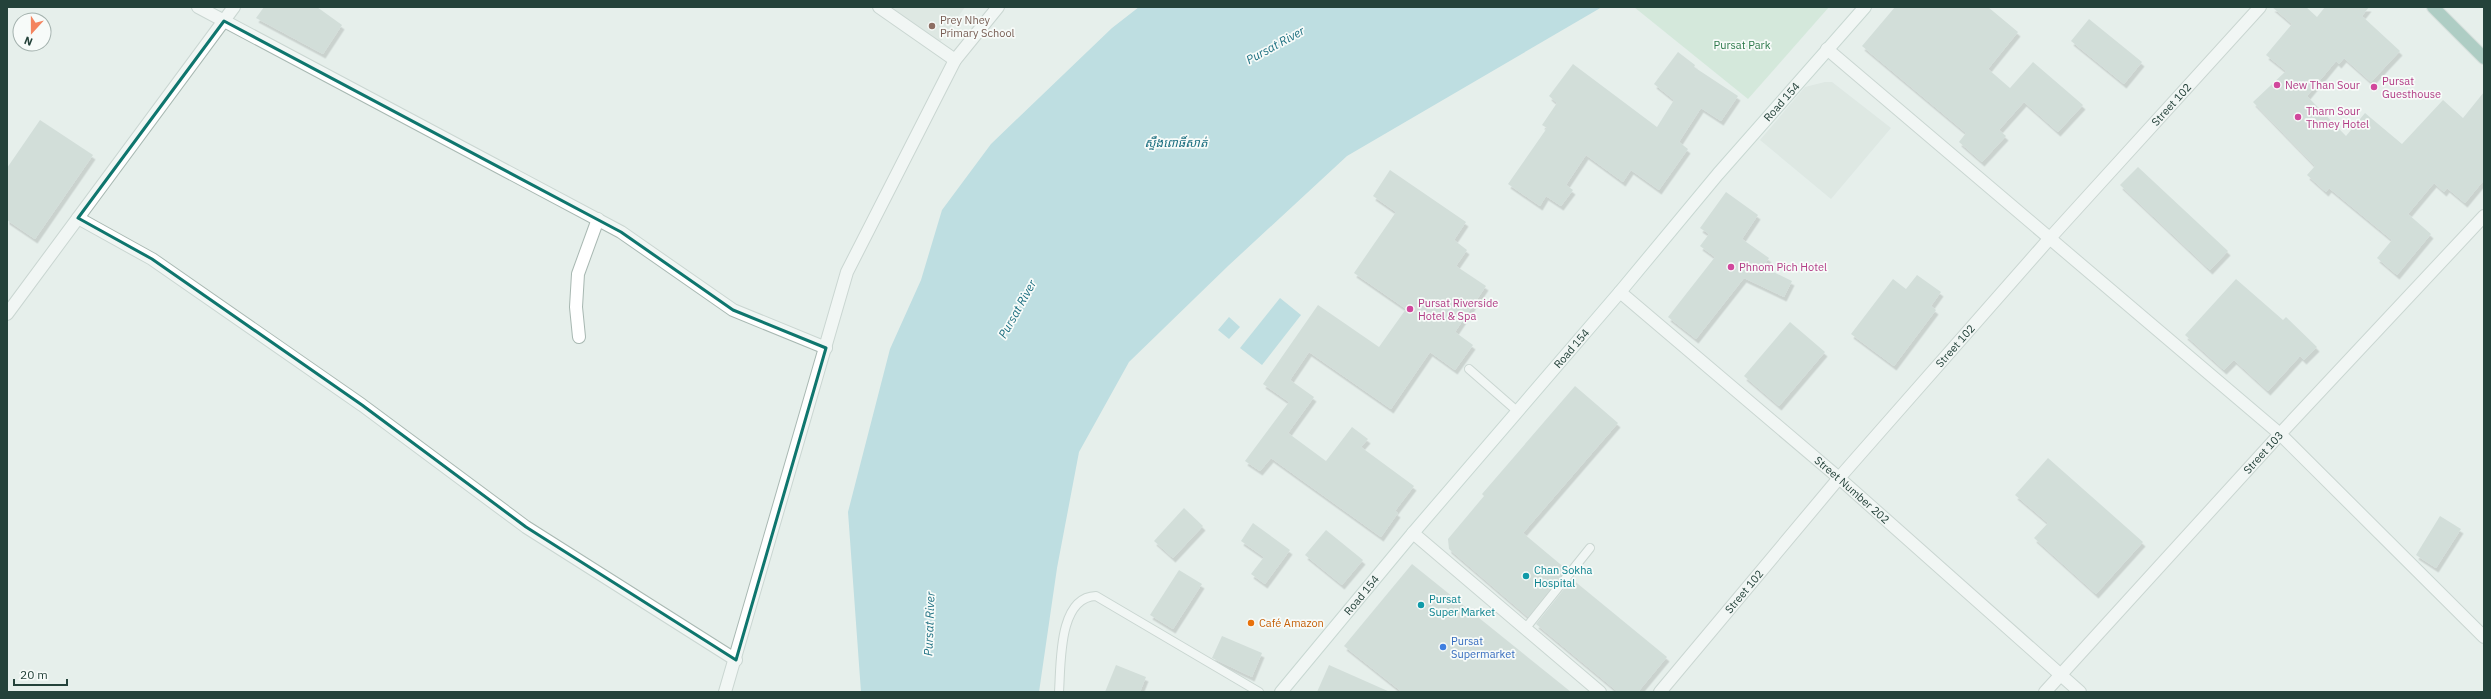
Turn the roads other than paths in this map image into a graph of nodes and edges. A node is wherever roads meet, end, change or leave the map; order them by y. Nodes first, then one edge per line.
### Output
1 (198, 7) edge
2 (234, 7) edge
3 (879, 7) edge
4 (998, 7) edge
5 (1865, 7) edge
6 (2260, 7) edge
7 (2433, 7) edge
8 (224, 21) junction
9 (1827, 49) junction
10 (2484, 58) edge
11 (955, 60) junction
12 (2484, 216) edge
13 (78, 218) junction
14 (598, 219) junction
15 (2050, 238) junction
16 (1620, 292) junction
17 (7, 314) edge
18 (578, 337) dead end
19 (826, 348) junction
20 (1469, 369) dead end
21 (1517, 411) junction
22 (2280, 434) junction
23 (1839, 478) junction
24 (1413, 533) junction
25 (1590, 548) dead end
26 (1525, 629) junction
27 (2484, 637) edge
28 (736, 660) junction
29 (2062, 675) junction
30 (726, 692) edge
31 (1059, 692) edge
32 (1259, 692) edge
33 (1281, 692) edge
34 (1600, 692) edge
35 (1660, 692) edge
36 (2045, 692) edge
37 (2080, 692) edge

1 - 8 street
2 - 8 street
3 - 11 street
4 - 11 street
5 - 9 street, Road 154
6 - 15 street, Street 102
7 - 10 main road
8 - 13 street
8 - 14 street
9 - 15 street
9 - 16 street, Road 154
11 - 19 street
12 - 22 street, Street 103
13 - 17 street
13 - 28 street
14 - 18 street
14 - 19 street
15 - 22 street
15 - 23 street, Street 102
16 - 21 street, Road 154
16 - 23 street, Street Number 202
19 - 28 street
20 - 21 lane
21 - 24 street, Road 154
22 - 27 street
22 - 29 street, Street 103
23 - 29 street, Street Number 202
23 - 35 street, Street 102
24 - 26 street
24 - 33 street, Road 154
25 - 26 lane
26 - 34 street
28 - 30 street
29 - 36 street, Street 103
29 - 37 street, Street Number 202
31 - 32 lane

